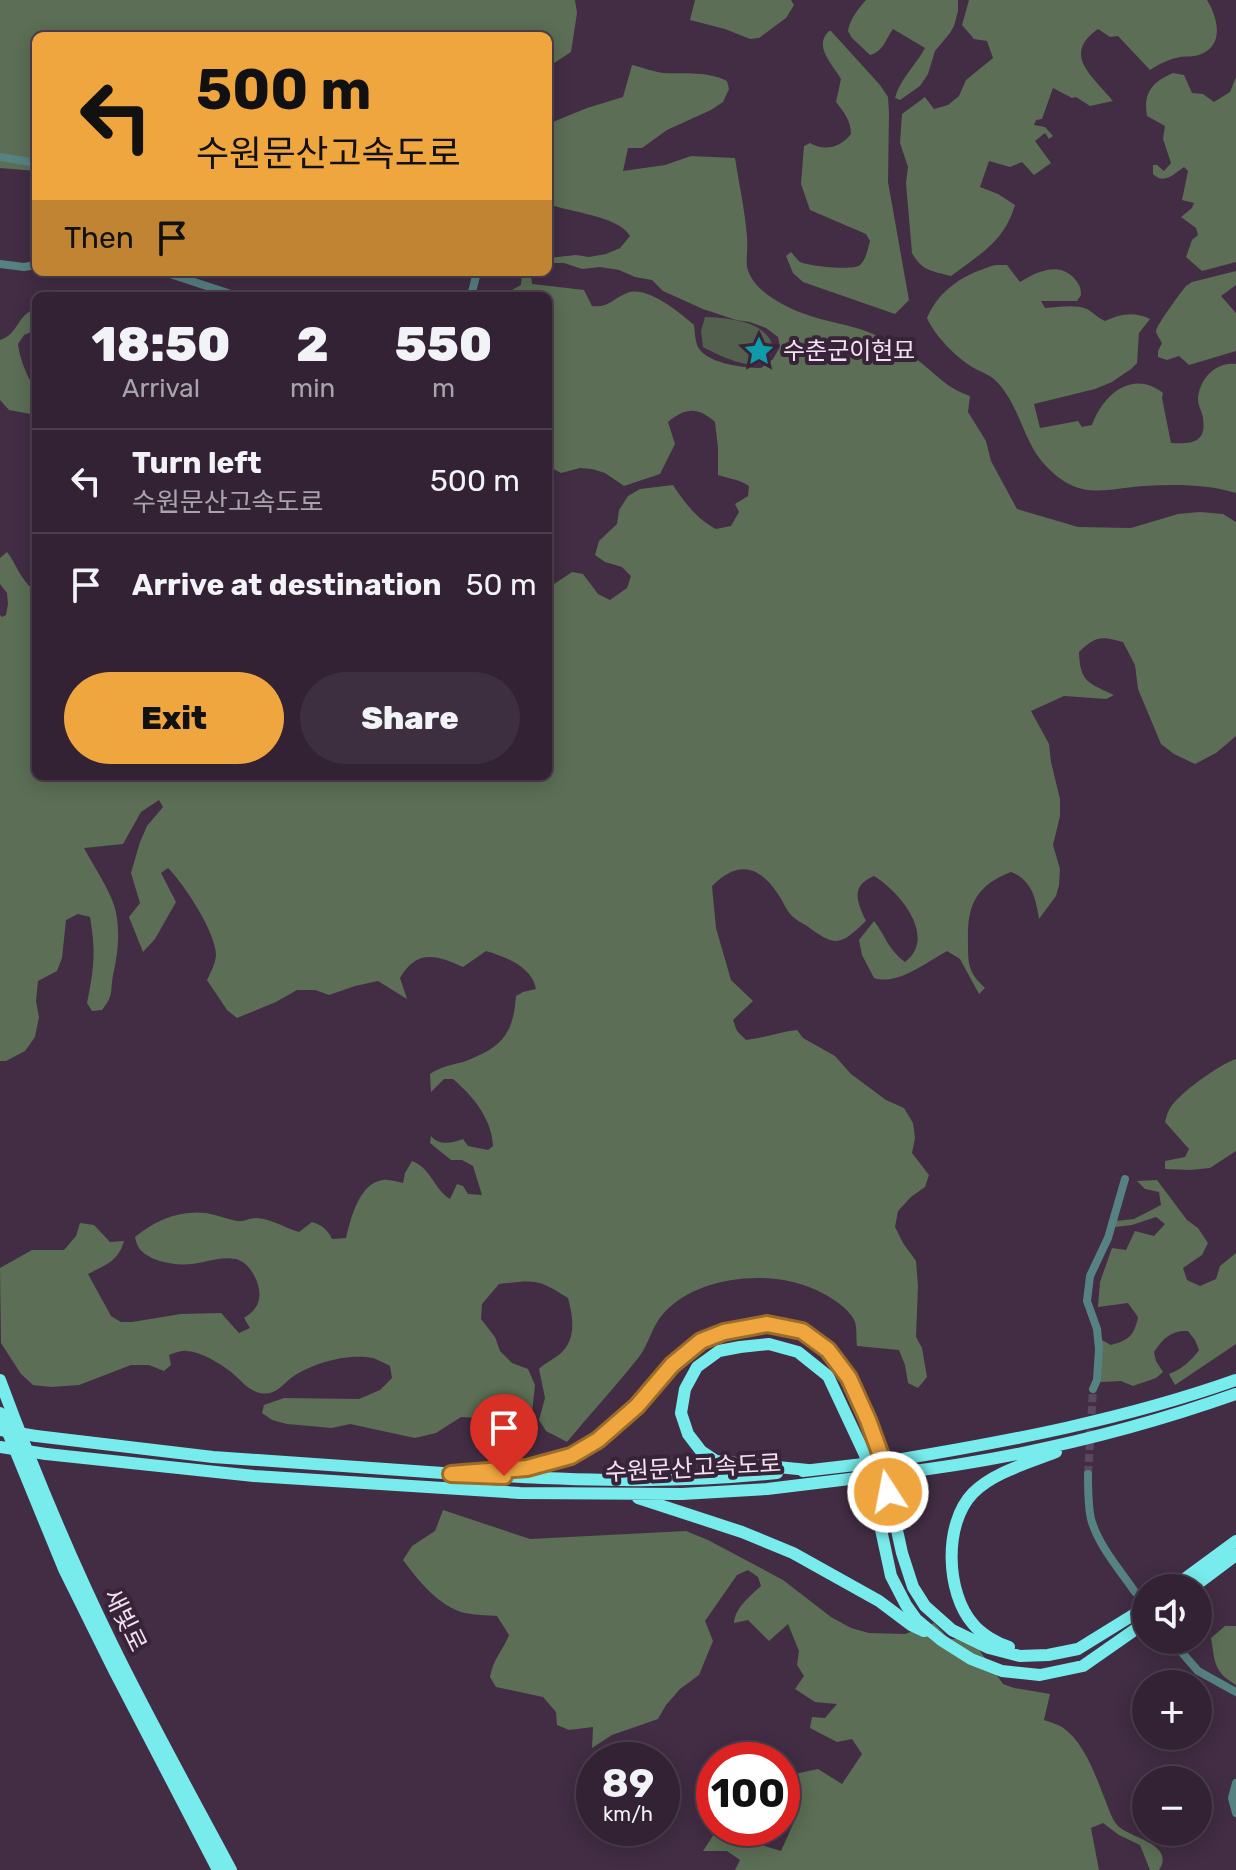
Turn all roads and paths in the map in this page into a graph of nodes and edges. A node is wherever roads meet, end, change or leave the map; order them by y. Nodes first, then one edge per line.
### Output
1 (0, 157) edge
2 (32, 162) edge
3 (0, 264) edge
4 (32, 266) edge
5 (176, 276) edge
6 (225, 292) edge
7 (1125, 1179) dead end
8 (1236, 1380) edge
9 (1093, 1389) tunnel mouth
10 (1236, 1394) edge
11 (3, 1396) edge
12 (0, 1430) edge
13 (1079, 1442) junction
14 (0, 1447) edge
15 (897, 1467) junction
16 (808, 1470) junction
17 (857, 1472) junction
18 (451, 1474) junction
19 (1088, 1474) tunnel mouth
20 (627, 1495) junction
21 (1236, 1541) edge
22 (1236, 1555) edge
23 (1191, 1574) edge
24 (1211, 1574) edge
25 (1132, 1587) edge
26 (1132, 1616) edge
27 (1132, 1632) edge
28 (941, 1640) junction
29 (108, 1648) junction
30 (1183, 1654) edge
31 (1035, 1655) junction
32 (1236, 1692) edge
33 (1236, 1783) edge
34 (1236, 1813) edge
35 (218, 1870) edge
36 (231, 1870) edge

1 - 2 street
3 - 4 street
5 - 6 street
7 - 9 street
8 - 15 highway, 수원문산고속도로
10 - 13 highway, 수원문산고속도로
11 - 29 highway, 새빛로
12 - 18 highway, 수원문산고속도로, bridge
13 - 15 highway, 수원문산고속도로
13 - 31 highway
14 - 20 highway, 수원문산고속도로, bridge
15 - 17 highway, 수원문산고속도로, bridge
16 - 17 highway, 수원문산고속도로
16 - 18 highway, 수원문산고속도로
16 - 28 highway
17 - 20 highway, 수원문산고속도로
18 - 31 highway
19 - 25 street
20 - 28 highway
21 - 23 highway
22 - 24 highway
26 - 31 highway
27 - 28 highway
29 - 35 highway, 새빛로
29 - 36 highway, 새빛로
30 - 32 street
33 - 34 street

